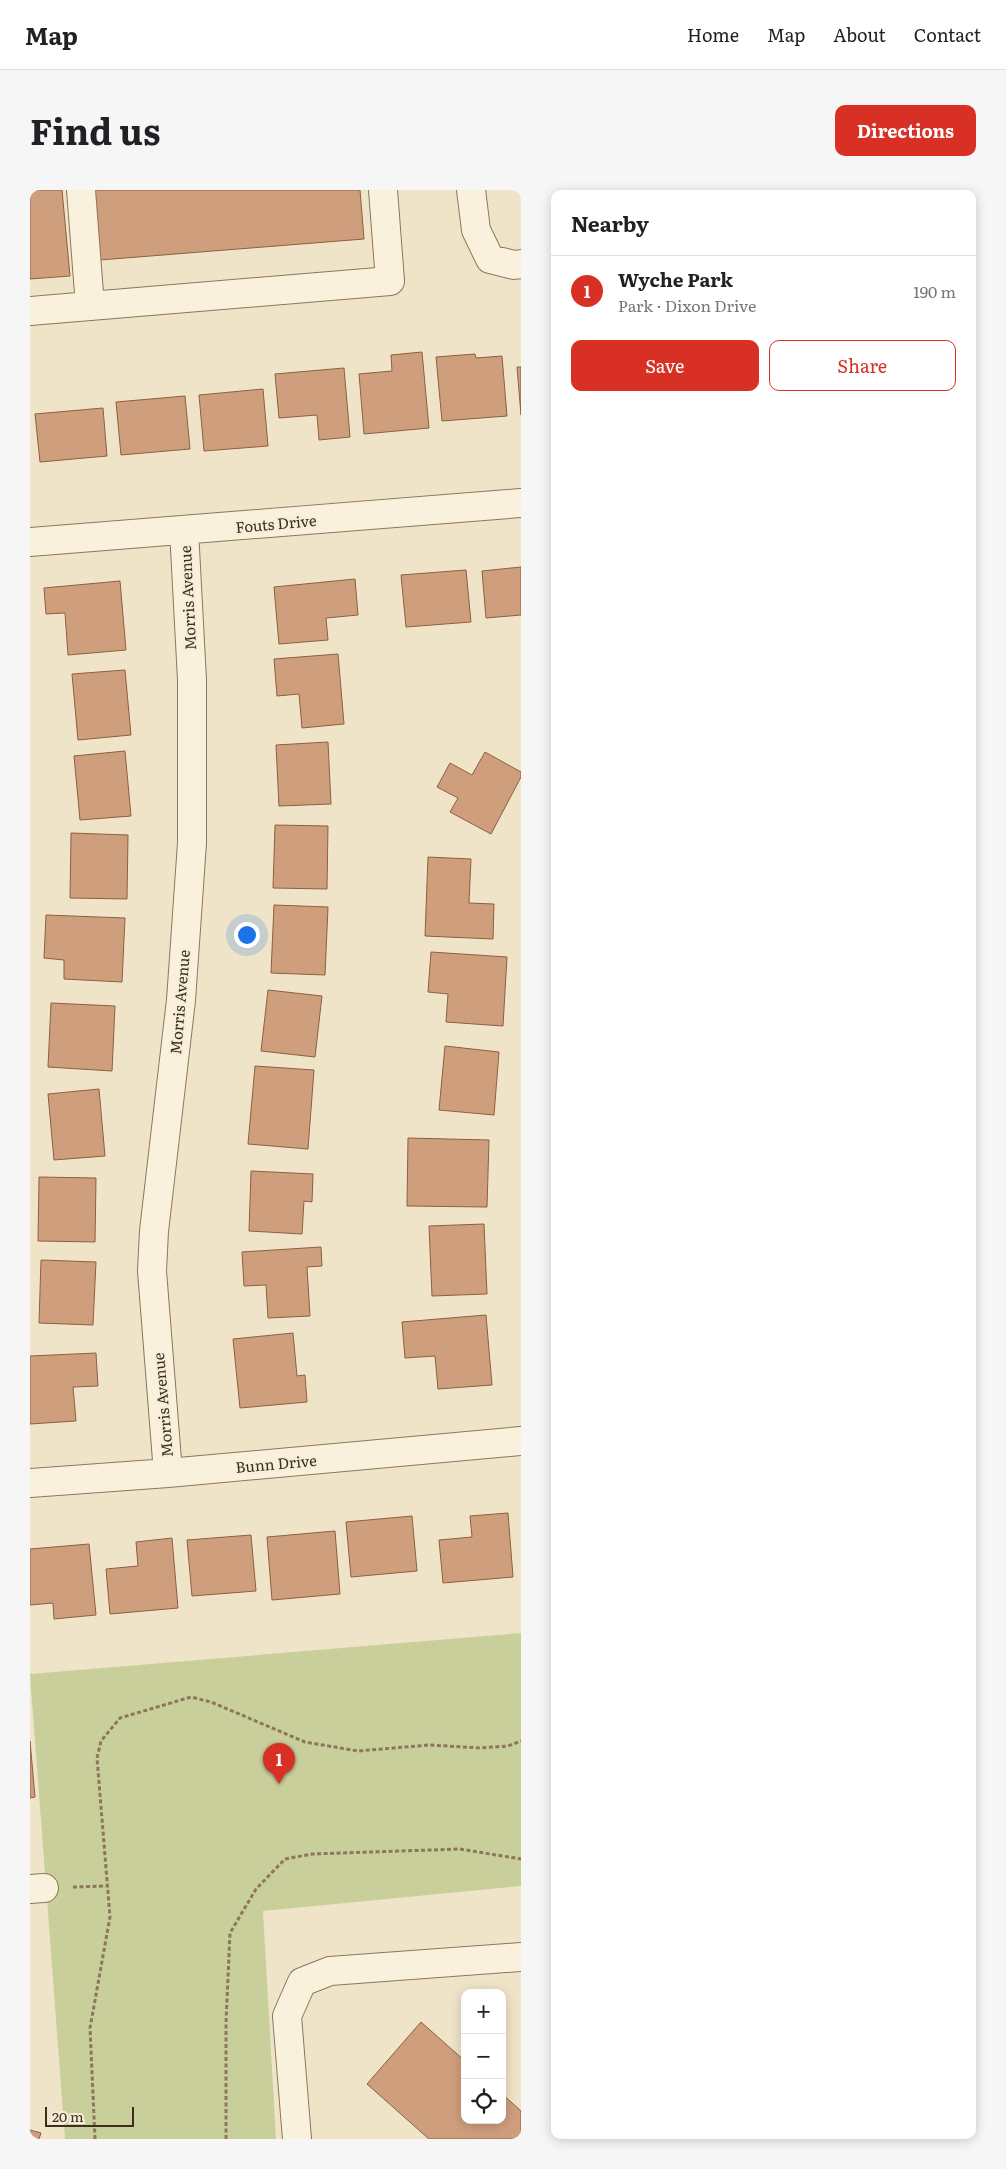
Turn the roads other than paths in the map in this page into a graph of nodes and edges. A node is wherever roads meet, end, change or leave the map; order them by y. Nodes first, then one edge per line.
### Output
1 (81, 190) edge
2 (383, 190) edge
3 (471, 190) edge
4 (521, 264) edge
5 (90, 306) junction
6 (30, 311) edge
7 (521, 503) edge
8 (184, 530) junction
9 (30, 542) edge
10 (521, 1441) edge
11 (168, 1473) junction
12 (30, 1483) edge
13 (521, 1957) edge
14 (297, 2139) edge

1 - 5 street
2 - 5 street
3 - 4 street
5 - 6 street
7 - 8 street, Fouts Drive
8 - 9 street, Fouts Drive
8 - 11 street, Morris Avenue
10 - 11 street, Bunn Drive
11 - 12 street, Bunn Drive
13 - 14 street

